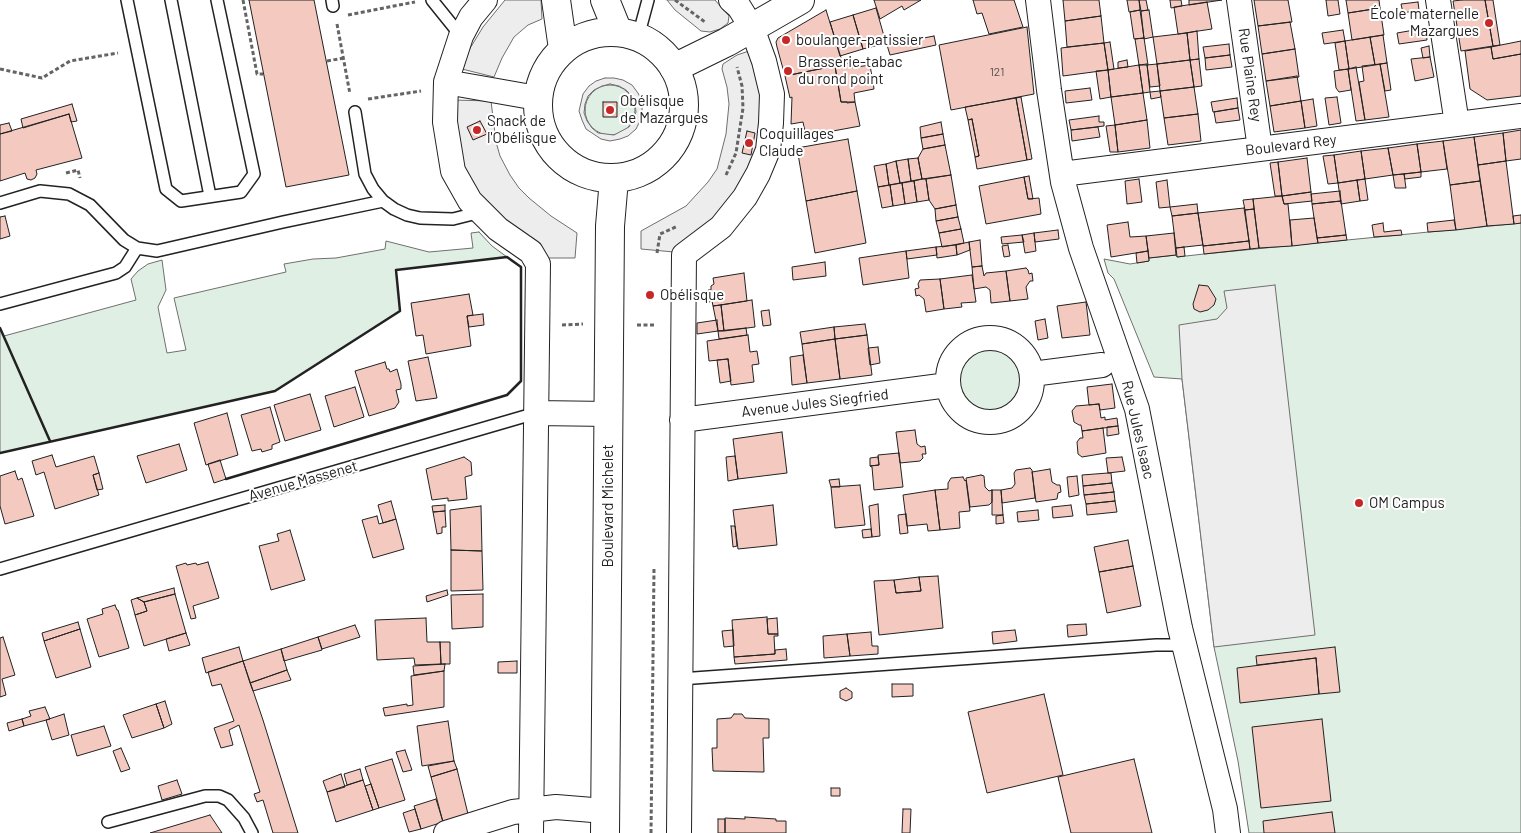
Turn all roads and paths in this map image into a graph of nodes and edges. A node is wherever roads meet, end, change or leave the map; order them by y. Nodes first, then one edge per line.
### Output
1 (127, 0) edge
2 (171, 0) edge
3 (217, 0) edge
4 (243, 0) edge
5 (423, 0) edge
6 (432, 0) edge
7 (485, 0) edge
8 (556, 0) edge
9 (605, 0) edge
10 (648, 0) edge
11 (675, 0) edge
12 (731, 0) edge
13 (800, 0) edge
14 (1038, 0) edge
15 (1239, 0) edge
16 (1438, 0) edge
17 (345, 16) dead end
18 (336, 18) dead end
19 (701, 19) dead end
20 (752, 28) junction
21 (628, 35) junction
22 (461, 36) junction
23 (137, 49) junction
24 (564, 49) junction
25 (344, 58) junction
26 (326, 61) dead end
27 (736, 64) dead end
28 (674, 68) junction
29 (0, 69) edge
30 (263, 74) dead end
31 (446, 85) junction
32 (537, 98) junction
33 (362, 100) dead end
34 (353, 107) joint
35 (1521, 116) edge
36 (1457, 124) junction
37 (1260, 149) junction
38 (1062, 174) junction
39 (614, 179) junction
40 (722, 182) dead end
41 (210, 196) junction
42 (383, 201) junction
43 (0, 204) edge
44 (482, 212) junction
45 (680, 225) dead end
46 (137, 248) junction
47 (657, 250) dead end
48 (0, 304) edge
49 (642, 326) dead end
50 (656, 326) dead end
51 (1102, 365) dead end
52 (1032, 374) junction
53 (948, 385) junction
54 (536, 413) junction
55 (609, 414) junction
56 (682, 420) junction
57 (0, 569) edge
58 (1184, 645) junction
59 (680, 679) junction
60 (531, 810) junction
61 (108, 822) dead end
62 (605, 822) edge
63 (252, 833) edge
64 (446, 833) edge
65 (531, 833) edge
66 (679, 833) edge
67 (1228, 833) edge

1 - 23 lane
2 - 41 lane
3 - 41 lane
4 - 30 path
5 - 17 path
6 - 22 lane
7 - 22 street
8 - 24 main road
9 - 21 main road
10 - 21 lane
11 - 19 path
12 - 20 street
13 - 20 main road
14 - 38 street, Rue Jules Isaac
15 - 37 street, Rue Plaine Rey
16 - 36 street
18 - 25 path
20 - 28 main road
20 - 56 street
21 - 24 main road
21 - 28 main road
22 - 31 street
23 - 29 path
23 - 41 lane
24 - 32 main road
25 - 26 path
25 - 34 path
27 - 40 path
28 - 39 main road
31 - 32 street
31 - 33 path
31 - 44 street
32 - 39 main road
34 - 42 lane
35 - 36 street, Boulevard Rey
36 - 37 street, Boulevard Rey
37 - 38 street, Boulevard Rey
38 - 58 street, Rue Jules Isaac
39 - 55 main road, Boulevard Michelet
42 - 44 lane
42 - 46 lane
43 - 46 lane
44 - 54 street
45 - 47 path
46 - 48 lane
49 - 50 path
51 - 52 street
52 - 53 street
52 - 53 street
53 - 56 street, Avenue Jules Siegfried
54 - 55 street, Avenue Massenet
54 - 57 lane, Avenue Massenet
54 - 60 street
55 - 62 main road, Boulevard Michelet
56 - 59 street
58 - 59 lane
58 - 67 street, Rue Jules Isaac
59 - 66 street
60 - 62 street
60 - 64 street
60 - 65 street
61 - 63 lane

